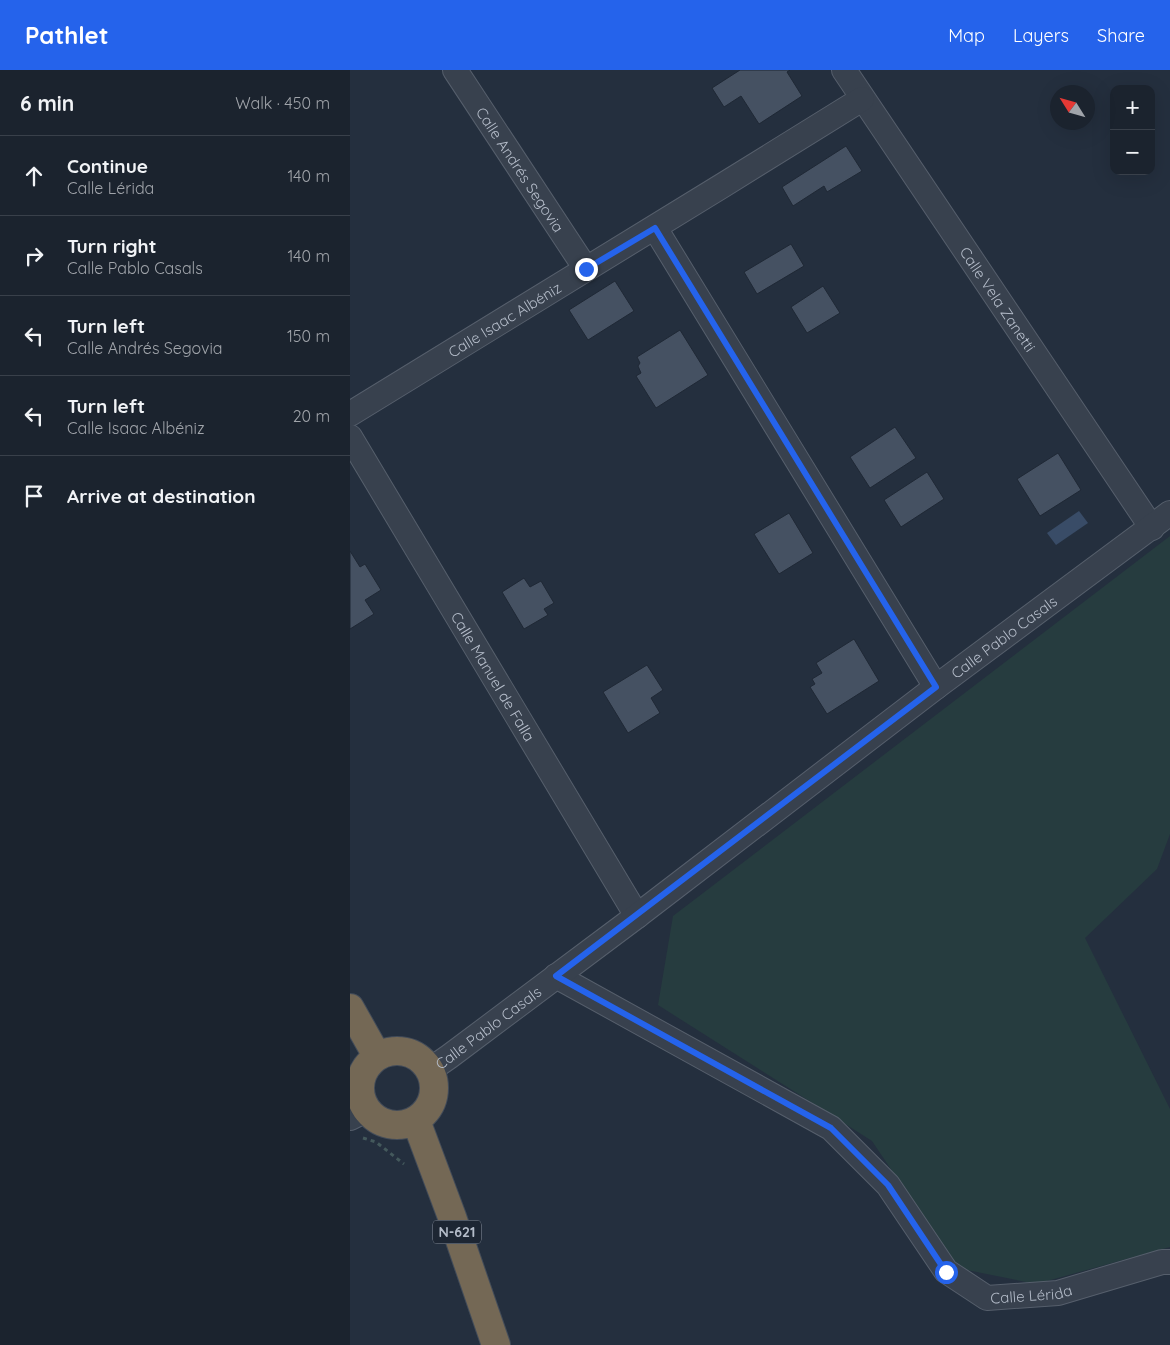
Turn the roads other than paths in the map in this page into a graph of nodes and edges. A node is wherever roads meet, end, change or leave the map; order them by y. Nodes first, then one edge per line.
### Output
1 (455, 70) edge
2 (844, 70) edge
3 (862, 99) junction
4 (655, 228) junction
5 (586, 269) junction
6 (350, 414) edge
7 (350, 437) edge
8 (1170, 513) edge
9 (1152, 528) junction
10 (936, 687) junction
11 (637, 916) junction
12 (556, 976) junction
13 (350, 1008) edge
14 (377, 1056) junction
15 (430, 1070) junction
16 (358, 1114) edge
17 (415, 1121) junction
18 (1170, 1262) edge
19 (496, 1345) edge

1 - 5 street, Calle Andrés Segovia
2 - 3 street, Calle Vela Zanetti
3 - 4 street, Calle Isaac Albéniz
3 - 9 street, Calle Vela Zanetti
4 - 5 street, Calle Isaac Albéniz
4 - 10 street
5 - 6 street, Calle Isaac Albéniz
7 - 11 street, Calle Manuel de Falla
8 - 9 street, Calle Pablo Casals
9 - 10 street, Calle Pablo Casals
10 - 11 street, Calle Pablo Casals
11 - 12 street, Calle Pablo Casals
12 - 15 street, Calle Pablo Casals
12 - 18 street, Calle Lérida
13 - 14 highway
14 - 15 highway
14 - 16 highway
15 - 17 highway
16 - 17 highway
17 - 19 highway, N-621

